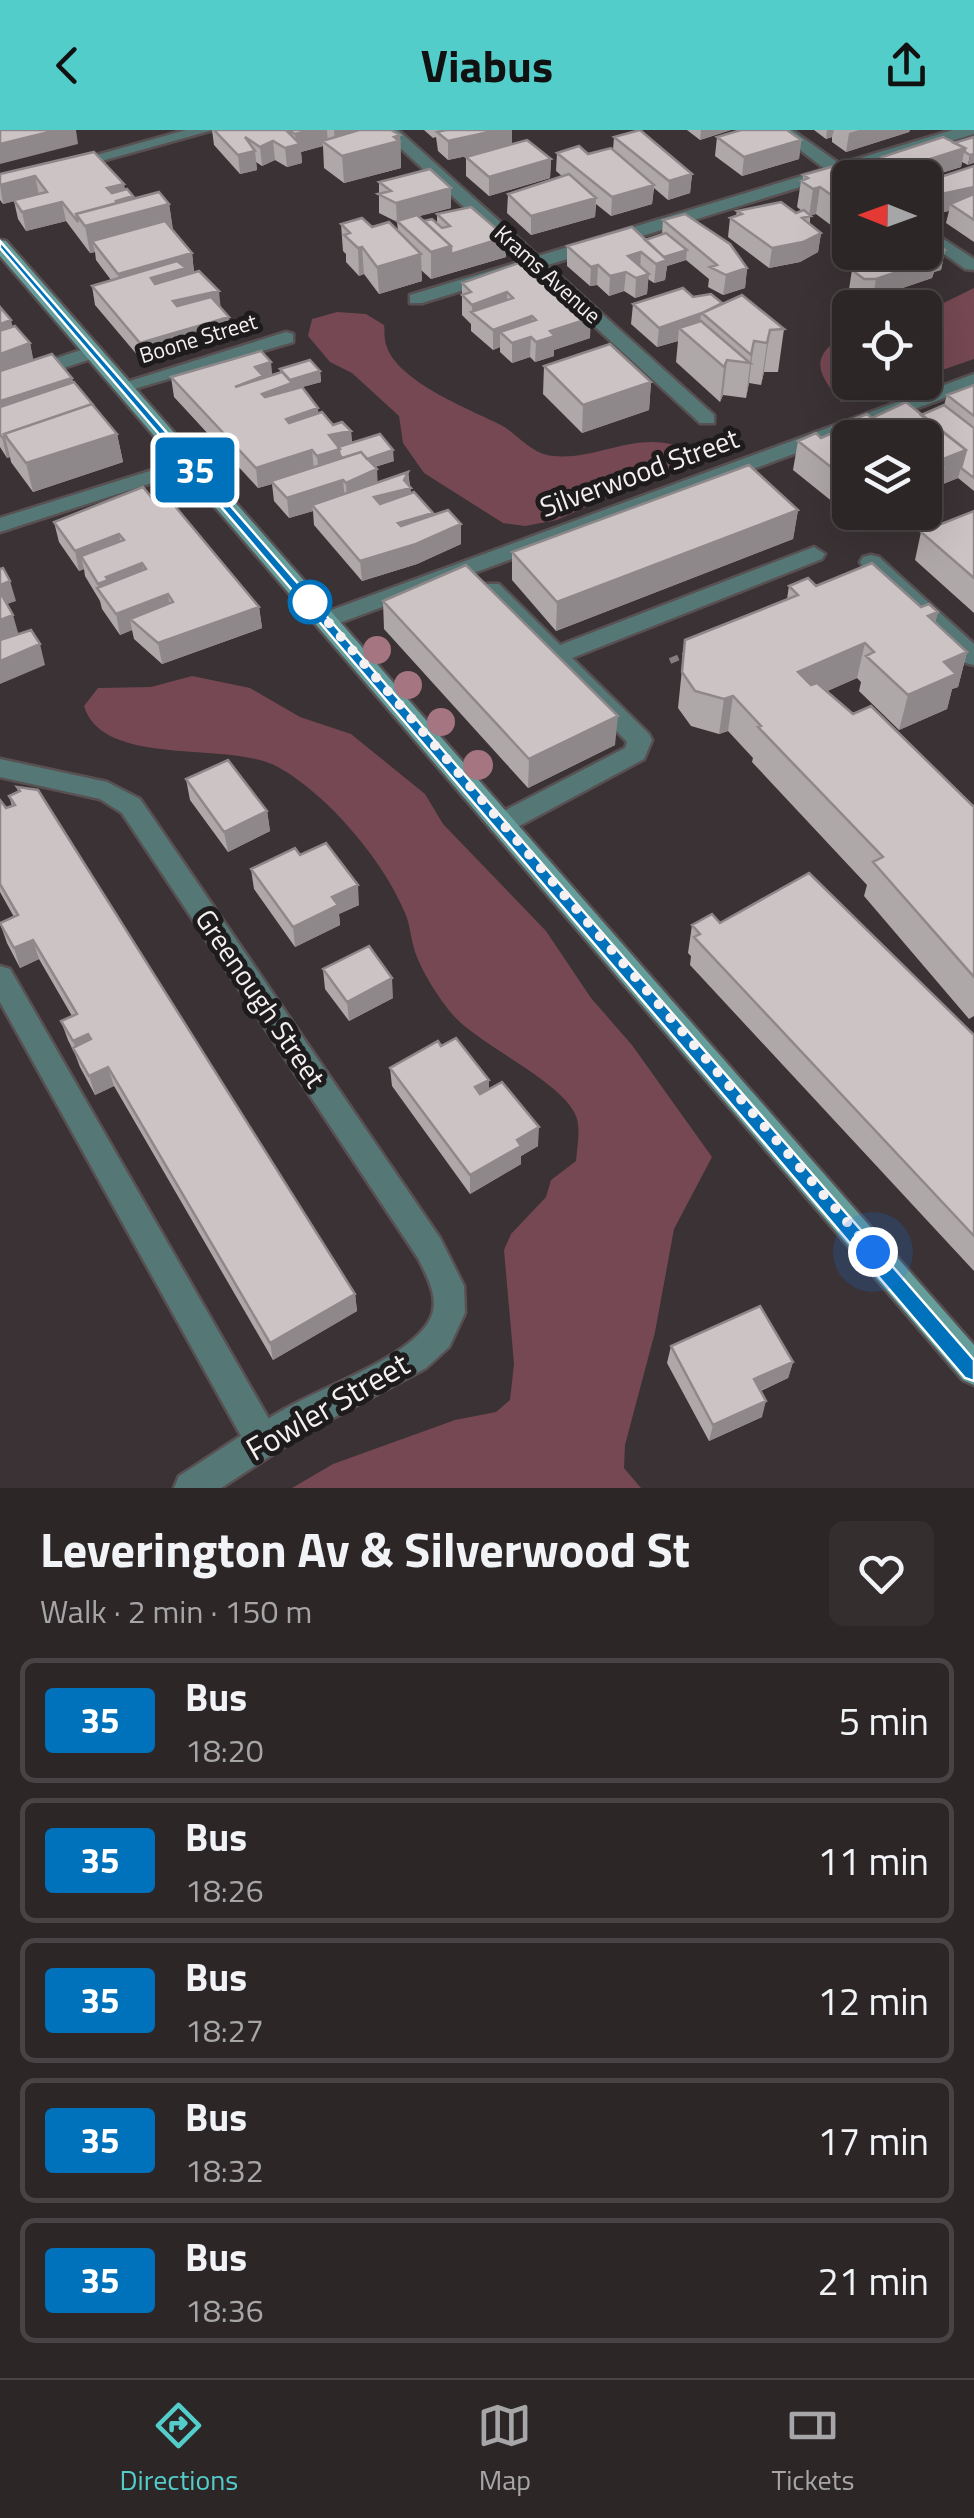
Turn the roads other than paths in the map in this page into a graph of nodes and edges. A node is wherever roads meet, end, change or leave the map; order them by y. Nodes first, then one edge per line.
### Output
1 (205, 130) edge
2 (389, 130) edge
3 (782, 130) edge
4 (970, 130) edge
5 (884, 160) edge
6 (832, 165) edge
7 (56, 168) edge
8 (832, 177) edge
9 (942, 244) edge
10 (0, 245) edge
11 (535, 262) junction
12 (971, 265) dead end
13 (416, 299) dead end
14 (286, 338) dead end
15 (94, 352) junction
16 (974, 380) edge
17 (0, 382) edge
18 (124, 386) junction
19 (707, 419) dead end
20 (190, 464) junction
21 (0, 525) edge
22 (814, 554) dead end
23 (871, 562) edge
24 (490, 589) edge
25 (326, 620) junction
26 (558, 656) junction
27 (974, 656) edge
28 (0, 768) edge
29 (500, 824) junction
30 (0, 977) edge
31 (450, 1313) joint
32 (974, 1369) edge
33 (262, 1440) junction
34 (191, 1488) edge

1 - 7 street
2 - 11 street, Krams Avenue
3 - 6 street
4 - 5 street
8 - 11 street
9 - 12 street
10 - 15 street
11 - 13 street
11 - 19 street, Krams Avenue
14 - 18 street, Boone Street
15 - 17 street
15 - 18 street
16 - 25 street, Silverwood Street
18 - 20 street
20 - 21 street
20 - 25 street
22 - 26 street
23 - 27 street
24 - 26 street
25 - 29 street
26 - 29 street
28 - 31 street, Greenough Street
29 - 32 street
30 - 33 street
31 - 33 street, Fowler Street
33 - 34 street, Fowler Street

